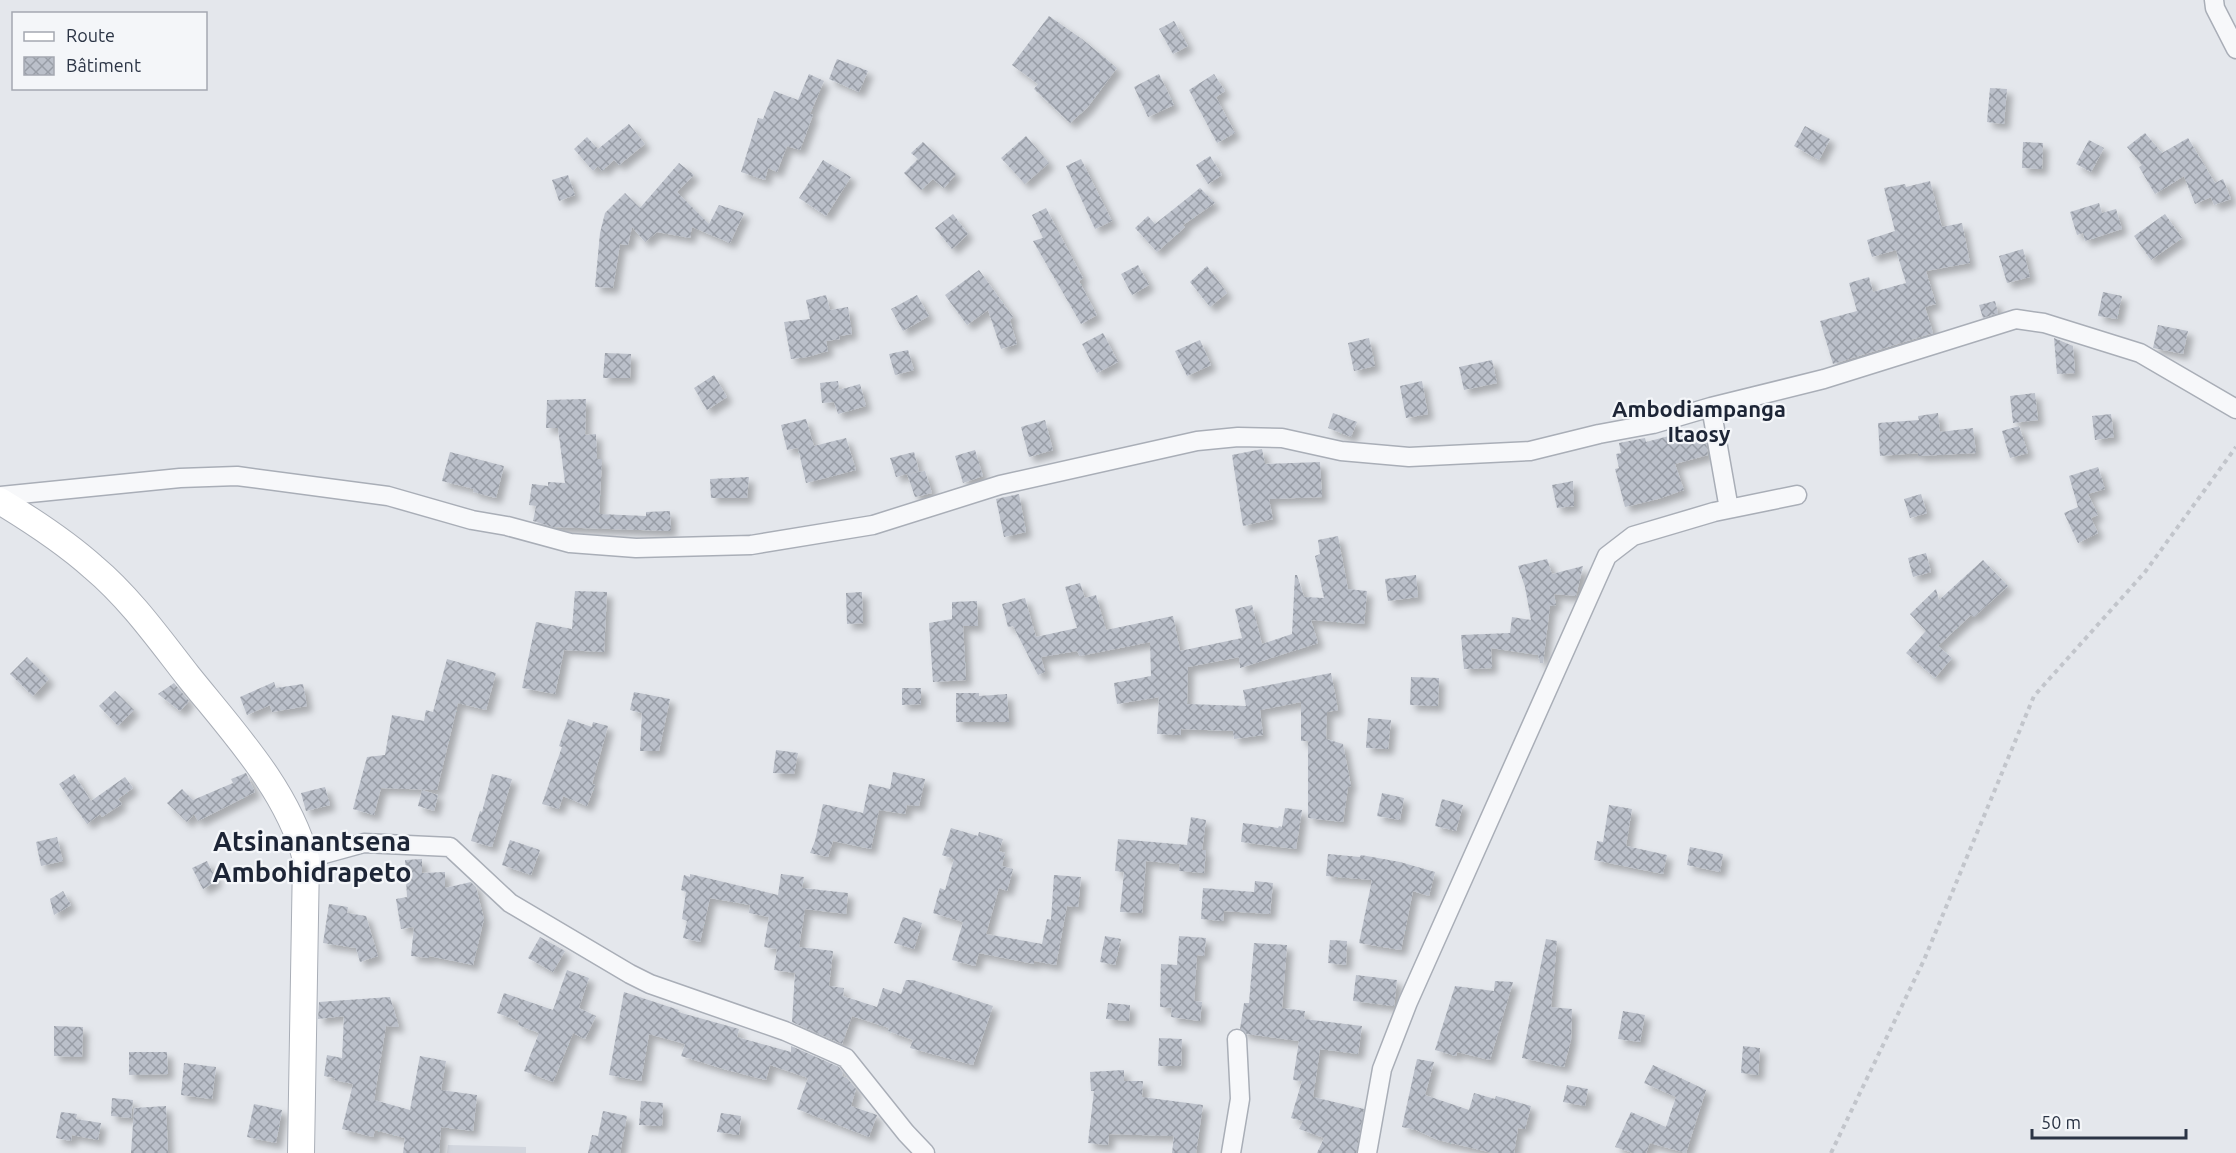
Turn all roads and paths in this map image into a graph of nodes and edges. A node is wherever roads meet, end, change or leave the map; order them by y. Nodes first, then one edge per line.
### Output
1 (2214, 0) edge
2 (2236, 49) edge
3 (1711, 407) junction
4 (2236, 409) edge
5 (2236, 447) edge
6 (1797, 495) dead end
7 (0, 496) edge
8 (0, 501) edge
9 (1729, 509) junction
10 (306, 859) junction
11 (1237, 1039) dead end
12 (301, 1153) edge
13 (926, 1153) edge
14 (1230, 1153) edge
15 (1367, 1153) edge
16 (1832, 1153) edge

1 - 2 street
3 - 4 street
3 - 7 street
3 - 9 street
5 - 16 path
6 - 9 street
8 - 10 street
9 - 15 street
10 - 12 street
10 - 13 street
11 - 14 street

